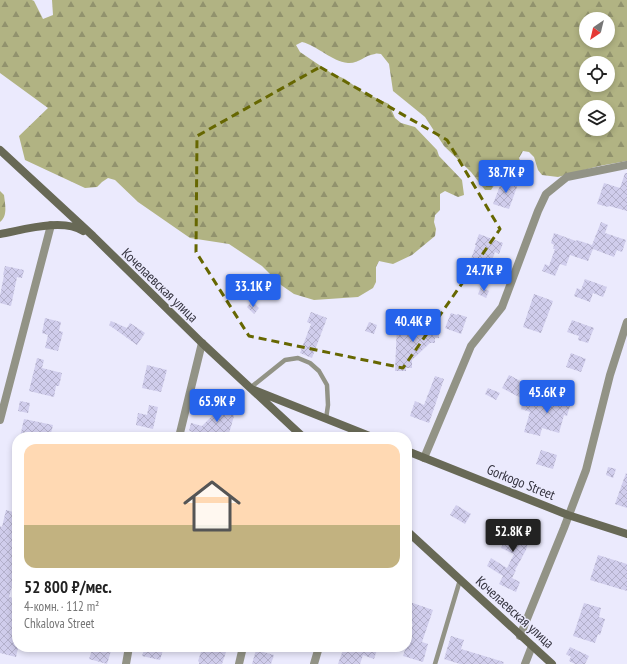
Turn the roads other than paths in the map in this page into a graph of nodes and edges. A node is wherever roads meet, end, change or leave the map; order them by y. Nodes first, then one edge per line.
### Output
1 (0, 150) edge
2 (627, 165) edge
3 (51, 225) junction
4 (0, 234) edge
5 (92, 236) junction
6 (627, 322) edge
7 (202, 344) junction
8 (250, 388) junction
9 (326, 419) junction
10 (0, 420) edge
11 (179, 432) edge
12 (298, 432) edge
13 (359, 432) edge
14 (412, 453) edge
15 (424, 458) junction
16 (568, 515) junction
17 (627, 534) edge
18 (412, 536) edge
19 (460, 580) junction
20 (520, 636) junction
21 (532, 646) junction
22 (128, 652) edge
23 (242, 652) edge
24 (318, 652) edge
25 (126, 664) edge
26 (239, 664) edge
27 (314, 664) edge
28 (435, 664) edge
29 (525, 664) edge
30 (552, 664) edge

1 - 5 main road, Кочелаевская улица
2 - 15 street
3 - 4 main road
3 - 5 main road
3 - 10 street
5 - 7 main road, Кочелаевская улица
6 - 16 street
7 - 8 main road, Кочелаевская улица
7 - 11 street
8 - 9 main road
8 - 9 lane
8 - 12 main road, Кочелаевская улица
9 - 13 main road
14 - 15 main road, Gorkogo Street
15 - 16 main road, Gorkogo Street
16 - 17 main road, Gorkogo Street
16 - 20 street
18 - 19 main road, Кочелаевская улица
19 - 20 main road, Кочелаевская улица
19 - 28 lane
20 - 21 main road, Кочелаевская улица
21 - 29 street
21 - 30 main road, Кочелаевская улица
22 - 25 street
23 - 26 street
24 - 27 street

